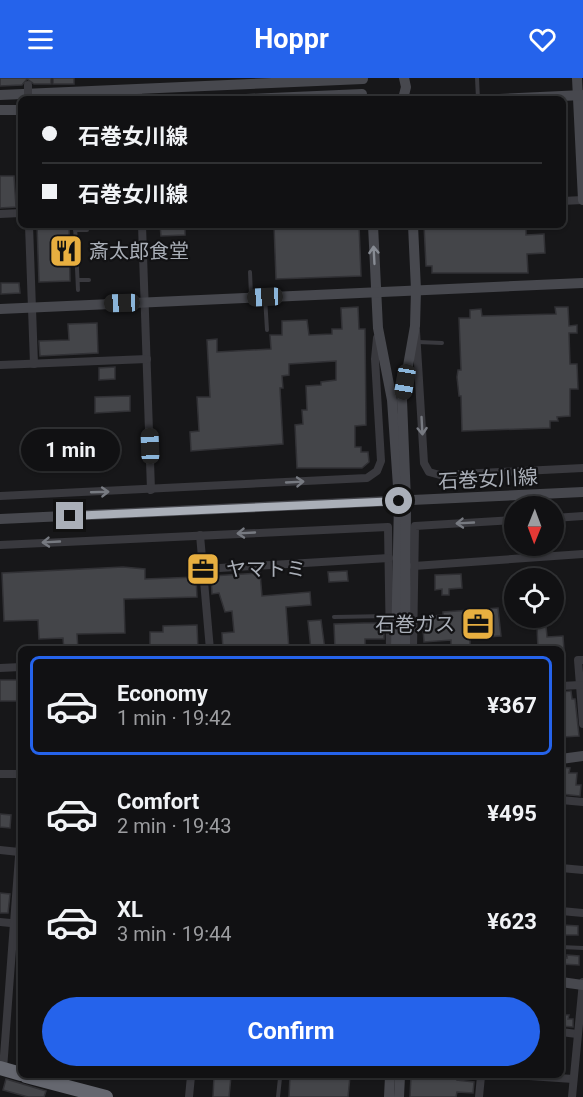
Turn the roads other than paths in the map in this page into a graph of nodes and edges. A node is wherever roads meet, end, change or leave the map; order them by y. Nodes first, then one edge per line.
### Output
1 (404, 78) edge
2 (477, 78) edge
3 (577, 78) edge
4 (363, 79) edge
5 (28, 85) dead end
6 (138, 89) edge
7 (0, 95) edge
8 (580, 95) edge
9 (28, 96) edge
10 (318, 96) edge
11 (346, 96) edge
12 (359, 96) edge
13 (408, 96) edge
14 (478, 96) edge
15 (560, 96) edge
16 (0, 110) edge
17 (18, 110) edge
18 (583, 200) edge
19 (566, 201) edge
20 (18, 213) edge
21 (0, 214) edge
22 (29, 228) edge
23 (75, 228) edge
24 (79, 228) edge
25 (142, 228) edge
26 (372, 228) edge
27 (413, 228) edge
28 (87, 230) dead end
29 (250, 272) dead end
30 (78, 280) junction
31 (89, 280) dead end
32 (583, 283) edge
33 (78, 290) dead end
34 (416, 290) junction
35 (375, 292) junction
36 (265, 297) junction
37 (251, 298) junction
38 (145, 302) junction
39 (32, 308) junction
40 (0, 309) edge
41 (415, 326) junction
42 (378, 328) junction
43 (267, 330) dead end
44 (418, 342) junction
45 (442, 342) dead end
46 (147, 359) junction
47 (34, 364) junction
48 (0, 365) edge
49 (583, 468) edge
50 (151, 490) junction
51 (583, 492) edge
52 (0, 496) edge
53 (403, 501) junction
54 (583, 516) edge
55 (564, 517) edge
56 (0, 519) edge
57 (504, 521) edge
58 (200, 535) junction
59 (0, 545) edge
60 (583, 554) edge
61 (389, 558) junction
62 (414, 566) junction
63 (203, 569) junction
64 (390, 616) junction
65 (333, 617) dead end
66 (210, 646) edge
67 (390, 646) edge
68 (396, 646) edge
69 (405, 646) edge
70 (413, 646) edge
71 (583, 660) edge
72 (18, 667) edge
73 (0, 668) edge
74 (580, 684) junction
75 (564, 686) edge
76 (583, 724) edge
77 (583, 756) edge
78 (564, 759) edge
79 (0, 774) edge
80 (18, 774) edge
81 (564, 800) edge
82 (583, 802) edge
83 (0, 850) edge
84 (18, 852) edge
85 (564, 868) edge
86 (583, 870) edge
87 (18, 888) edge
88 (564, 911) edge
89 (583, 913) edge
90 (0, 922) edge
91 (17, 924) edge
92 (564, 946) edge
93 (583, 948) edge
94 (564, 982) edge
95 (583, 984) edge
96 (564, 1032) edge
97 (578, 1034) junction
98 (580, 1047) edge
99 (2, 1069) edge
100 (18, 1073) edge
101 (34, 1078) edge
102 (191, 1078) edge
103 (280, 1078) dead end
104 (390, 1078) edge
105 (400, 1078) edge
106 (481, 1078) edge
107 (558, 1078) edge
108 (573, 1079) junction
109 (106, 1097) edge
110 (189, 1097) edge
111 (278, 1097) edge
112 (389, 1097) edge
113 (399, 1097) edge
114 (479, 1097) edge
115 (572, 1097) edge

1 - 13 street
2 - 14 lane
3 - 8 street
4 - 6 street
4 - 12 street
5 - 9 street, bridge
6 - 7 street
8 - 15 street
8 - 18 street
10 - 11 street
16 - 17 street
18 - 19 street
20 - 21 street
22 - 39 street
23 - 30 lane
24 - 28 lane
25 - 38 street
35 -> 26 street
27 - 34 street
29 - 37 lane
30 - 31 lane
30 - 33 lane
32 - 34 street
34 - 35 street
34 - 41 street
35 - 36 street
35 - 42 street
36 - 37 street
36 - 43 lane
37 - 38 street
38 - 39 street
38 - 46 street
39 - 40 street
39 - 47 street
41 - 44 street
41 - 53 street
50 -> 42 street
42 - 53 street
44 - 45 lane
44 -> 49 street
46 - 47 street
46 - 50 street
47 - 48 street
52 -> 50 street
51 - 53 street, 石巻女川線
53 - 56 street, 石巻女川線
53 - 68 street
53 - 69 street
54 - 55 street
57 -> 62 street
58 -> 59 street
61 -> 58 street
58 - 63 street
60 - 62 street
61 - 63 street
61 - 64 street
62 - 70 street
63 - 66 street
64 - 65 lane
64 - 67 street
71 - 74 street
72 - 73 street
74 - 75 street
74 - 76 street
77 - 78 street
79 - 80 street
81 - 82 street
83 - 84 street
85 - 86 street
87 - 91 street
88 - 89 street
90 - 91 street
91 - 99 street
92 - 93 lane
94 - 95 street
95 - 97 street
96 - 97 street
97 - 98 street
98 - 108 street
99 - 100 highway
101 - 109 highway
102 - 110 street
103 - 111 lane
104 - 112 street
105 - 113 street
106 - 114 street
107 - 108 street
108 - 115 street

